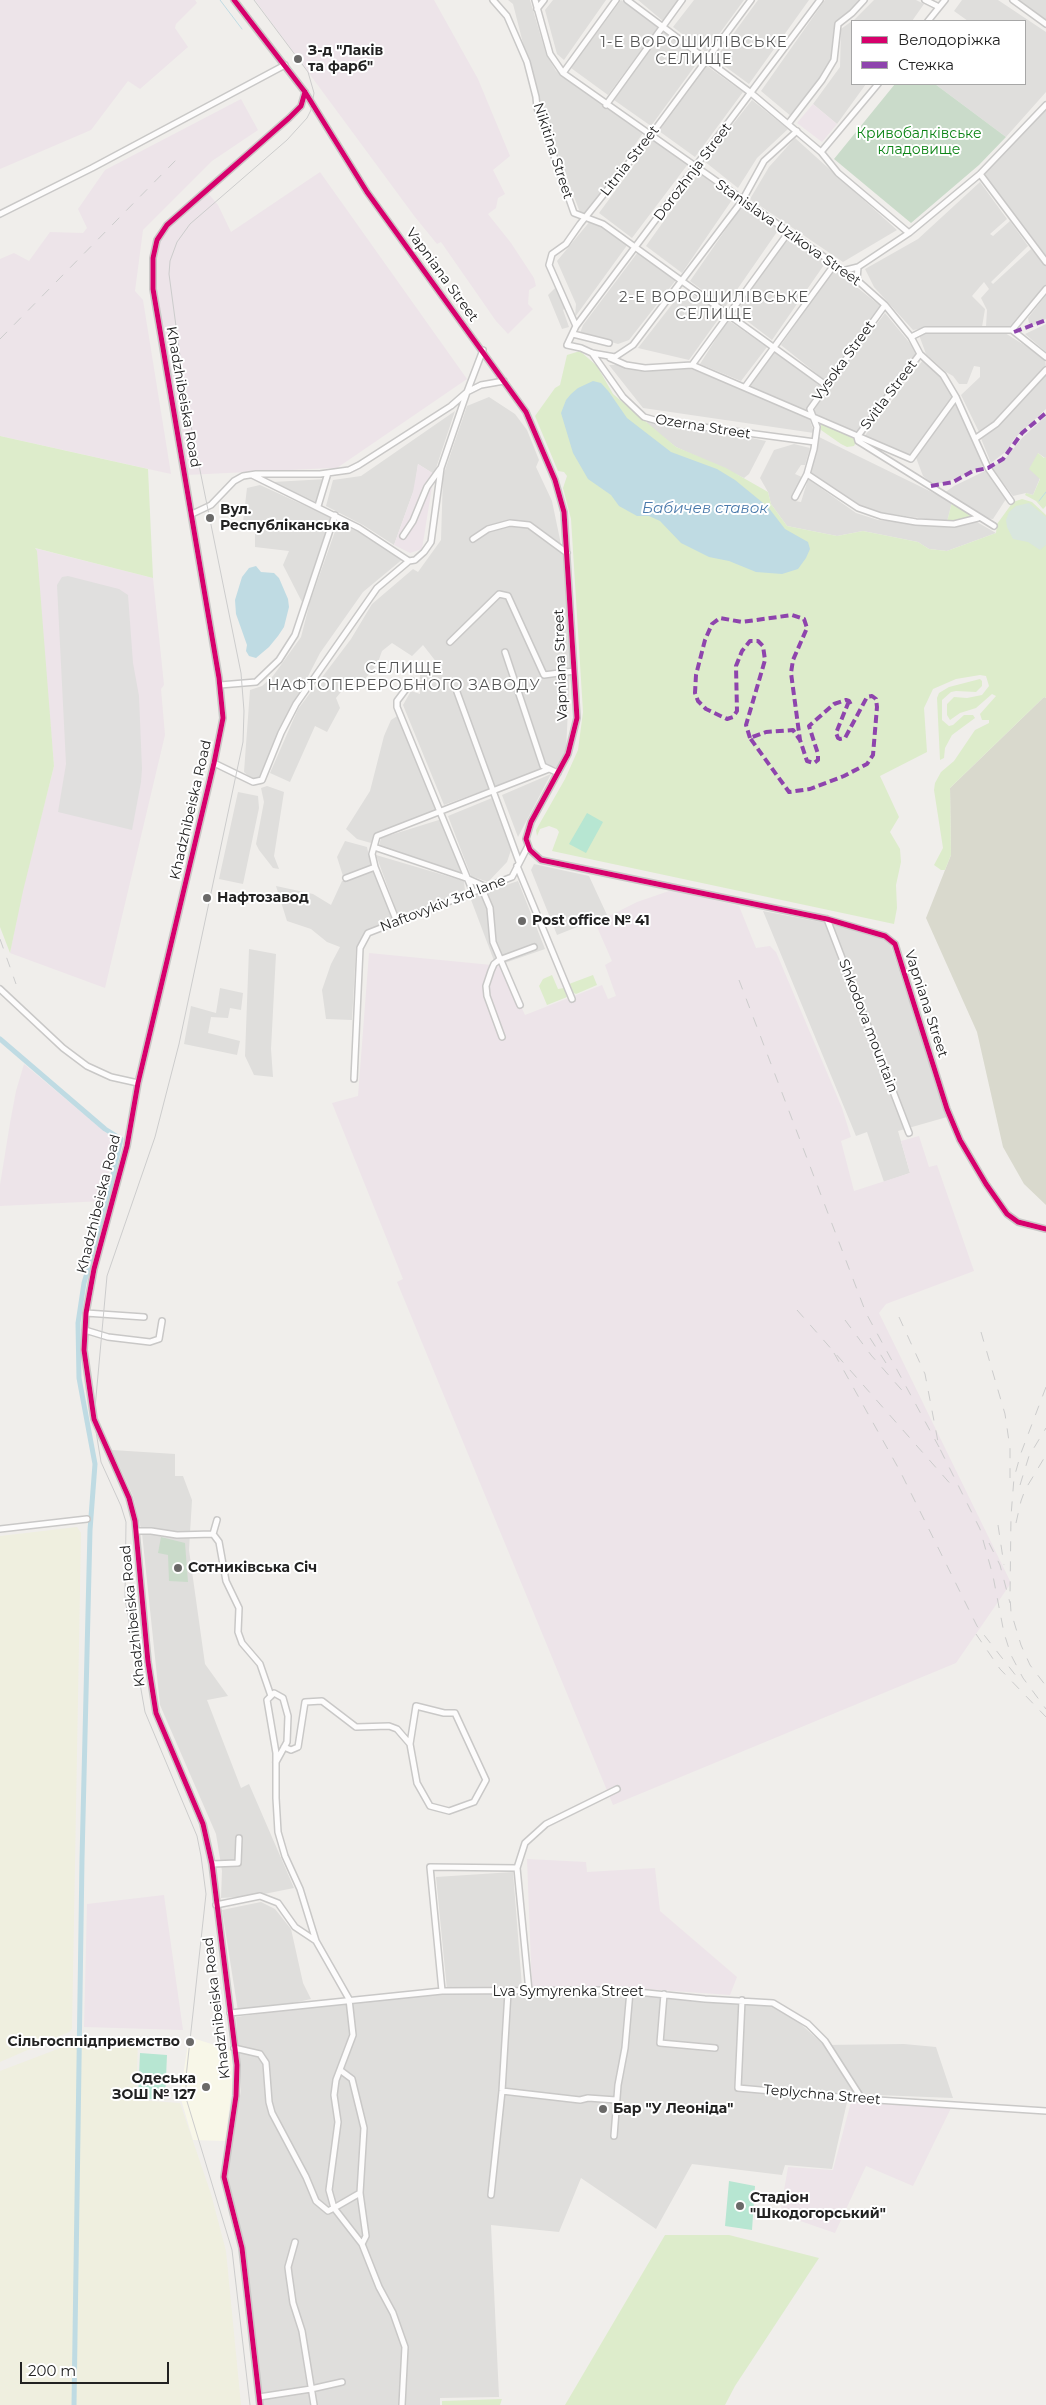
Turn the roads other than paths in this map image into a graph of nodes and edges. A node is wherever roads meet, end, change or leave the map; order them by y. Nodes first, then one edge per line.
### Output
1 (234, 0) edge
2 (493, 0) edge
3 (535, 0) edge
4 (544, 0) edge
5 (616, 0) edge
6 (627, 0) edge
7 (682, 0) edge
8 (751, 0) edge
9 (820, 0) edge
10 (864, 0) edge
11 (925, 0) edge
12 (945, 0) edge
13 (1013, 0) edge
14 (939, 8) junction
15 (537, 9) junction
16 (929, 20) edge
17 (1046, 24) edge
18 (662, 26) junction
19 (707, 59) junction
20 (285, 65) junction
21 (563, 73) junction
22 (877, 85) edge
23 (305, 92) junction
24 (751, 93) junction
25 (606, 105) junction
26 (1046, 105) edge
27 (788, 124) junction
28 (797, 131) junction
29 (651, 135) junction
30 (821, 152) junction
31 (696, 168) junction
32 (980, 174) junction
33 (742, 201) junction
34 (0, 214) edge
35 (586, 217) junction
36 (788, 233) junction
37 (909, 233) junction
38 (637, 248) junction
39 (1046, 262) edge
40 (834, 265) junction
41 (858, 267) junction
42 (842, 271) junction
43 (857, 280) junction
44 (682, 282) junction
45 (1046, 289) edge
46 (885, 305) junction
47 (728, 314) junction
48 (576, 326) junction
49 (1012, 330) junction
50 (573, 334) junction
51 (911, 337) junction
52 (609, 343) dead end
53 (774, 348) junction
54 (483, 350) junction
55 (592, 354) junction
56 (920, 354) junction
57 (608, 356) junction
58 (1046, 357) edge
59 (692, 365) junction
60 (1046, 370) edge
61 (504, 381) junction
62 (827, 386) junction
63 (745, 387) junction
64 (467, 392) junction
65 (956, 398) junction
66 (814, 419) junction
67 (857, 437) junction
68 (976, 438) junction
69 (815, 442) junction
70 (441, 468) junction
71 (328, 473) junction
72 (807, 474) junction
73 (252, 475) junction
74 (796, 497) dead end
75 (1011, 501) dead end
76 (318, 506) junction
77 (192, 514) junction
78 (335, 516) junction
79 (978, 518) junction
80 (994, 526) dead end
81 (403, 536) dead end
82 (473, 539) dead end
83 (567, 553) junction
84 (409, 561) junction
85 (450, 642) dead end
86 (505, 652) dead end
87 (574, 671) junction
88 (412, 681) dead end
89 (220, 685) junction
90 (457, 692) dead end
91 (214, 763) junction
92 (549, 769) junction
93 (558, 773) junction
94 (493, 791) junction
95 (440, 812) junction
96 (528, 846) junction
97 (374, 847) junction
98 (518, 864) junction
99 (375, 867) junction
100 (346, 878) dead end
101 (466, 878) junction
102 (484, 888) junction
103 (473, 892) junction
104 (827, 919) junction
105 (397, 922) junction
106 (534, 946) dead end
107 (499, 960) junction
108 (0, 989) edge
109 (572, 999) dead end
110 (520, 1006) dead end
111 (502, 1037) dead end
112 (354, 1079) dead end
113 (138, 1083) junction
114 (909, 1133) dead end
115 (1046, 1229) edge
116 (86, 1314) junction
117 (144, 1317) dead end
118 (162, 1321) dead end
119 (85, 1330) junction
120 (87, 1519) dead end
121 (217, 1520) dead end
122 (0, 1529) edge
123 (136, 1531) junction
124 (213, 1534) junction
125 (271, 1696) junction
126 (410, 1744) junction
127 (284, 1747) junction
128 (276, 1762) junction
129 (617, 1789) dead end
130 (239, 1838) dead end
131 (212, 1864) junction
132 (517, 1868) junction
133 (216, 1905) junction
134 (316, 1941) junction
135 (442, 1991) junction
136 (529, 1991) junction
137 (630, 1991) junction
138 (508, 1992) junction
139 (664, 1994) junction
140 (349, 1999) junction
141 (742, 2000) junction
142 (230, 2013) junction
143 (234, 2048) junction
144 (714, 2048) dead end
145 (340, 2070) junction
146 (502, 2091) junction
147 (862, 2099) junction
148 (616, 2100) junction
149 (1046, 2111) edge
150 (614, 2136) dead end
151 (360, 2193) junction
152 (491, 2194) dead end
153 (334, 2208) junction
154 (295, 2242) dead end
155 (362, 2244) junction
156 (342, 2382) dead end
157 (311, 2389) junction
158 (259, 2397) junction
159 (260, 2405) edge
160 (314, 2405) edge
161 (402, 2405) edge

1 - 20 street, Vapniana Street
2 - 35 street, Nikitina Street
3 - 15 street, Stanislava Uzikova Street
4 - 15 street
5 - 21 street
6 - 18 street
7 - 18 street
8 - 19 street, Litnia Street
9 - 24 street, Dorozhnja Street
10 - 27 street
11 - 14 street
12 - 14 street
13 - 17 street
14 - 16 street
15 - 21 street, Stanislava Uzikova Street
18 - 19 street
18 - 25 street
19 - 24 street
19 - 29 street, Litnia Street
20 - 23 street, Vapniana Street
20 - 34 street
21 - 25 street, Stanislava Uzikova Street
22 - 30 street
23 - 54 street, Vapniana Street
23 - 77 street, Khadzhibeiska Road
24 - 27 street
24 - 31 street, Dorozhnja Street
25 - 29 street, Stanislava Uzikova Street
26 - 32 street
27 - 28 street
28 - 30 street
28 - 33 street
29 - 31 street, Stanislava Uzikova Street
29 - 35 street, Litnia Street
30 - 37 street
31 - 33 street, Stanislava Uzikova Street
31 - 38 street, Dorozhnja Street
32 - 37 street
32 - 39 street
33 - 36 street, Stanislava Uzikova Street
33 - 44 street
35 - 38 street, Nikitina Street
35 - 48 street, Litnia Street
36 - 40 street, Stanislava Uzikova Street
36 - 47 street
37 - 41 street
38 - 44 street, Nikitina Street
38 - 48 street, Dorozhnja Street
40 - 42 street, Stanislava Uzikova Street
40 - 53 street
41 - 42 street
41 - 43 street
42 - 43 street, Stanislava Uzikova Street
43 - 46 street, Stanislava Uzikova Street
44 - 47 street, Nikitina Street
44 - 57 street
45 - 49 street
46 - 51 street, Stanislava Uzikova Street
46 - 62 street, Vysoka Street
47 - 53 street, Nikitina Street
47 - 59 street
48 - 50 street, Dorozhnja Street
49 - 51 street
49 - 58 street
50 - 52 street
50 - 55 street, Dorozhnja Street
51 - 56 street, Stanislava Uzikova Street
53 - 62 street, Nikitina Street
53 - 63 street
54 - 61 street, Vapniana Street
54 - 64 street
55 - 57 street
55 - 69 street, Ozerna Street
56 - 65 street, Stanislava Uzikova Street
56 - 67 street, Svitla Street
57 - 59 street
59 - 63 street
60 - 68 street
61 - 64 street
61 - 83 street, Vapniana Street
62 - 66 street, Vysoka Street
63 - 66 street
64 - 70 street
64 - 71 street
65 - 67 street
65 - 68 street, Stanislava Uzikova Street
66 - 67 street
66 - 69 street
67 - 79 street
68 - 75 street, Stanislava Uzikova Street
69 - 72 street
70 - 81 street
70 - 84 street
71 - 73 street
71 - 76 street
72 - 74 street
72 - 79 street
73 - 76 street
73 - 77 street
76 - 78 street
77 - 89 street, Khadzhibeiska Road
78 - 84 street
78 - 89 street
79 - 80 street
82 - 83 street
83 - 87 street, Vapniana Street
84 - 91 street
85 - 87 street
86 - 92 street
87 - 93 street, Vapniana Street
88 - 95 street
89 - 91 street, Khadzhibeiska Road
90 - 94 street
91 - 113 street, Khadzhibeiska Road
92 - 93 street
92 - 94 street
93 - 96 street, Vapniana Street
94 - 95 street
94 - 98 street
95 - 97 street
95 - 101 street
96 - 98 street, Naftovykiv 3rd lane
96 - 104 street, Vapniana Street
97 - 99 street
97 - 101 street
98 - 102 street, Naftovykiv 3rd lane
98 - 109 street
99 - 100 street
99 - 105 street
101 - 102 street
101 - 103 street
102 - 103 street, Naftovykiv 3rd lane
102 - 107 street
103 - 105 street, Naftovykiv 3rd lane
104 - 114 street, Shkodova mountain
104 - 115 street, Vapniana Street
105 - 112 street, Naftovykiv 3rd lane
106 - 107 street
107 - 110 street
107 - 111 street
108 - 113 street
113 - 116 street, Khadzhibeiska Road
116 - 117 street
116 - 119 street, Khadzhibeiska Road
118 - 119 street
119 - 123 street, Khadzhibeiska Road
120 - 122 street
121 - 124 street
123 - 124 street
123 - 131 street, Khadzhibeiska Road
124 - 125 street
125 - 127 street
125 - 128 street
126 - 126 street
126 - 127 street
127 - 128 street
128 - 134 street
129 - 132 street
130 - 131 street
131 - 133 street, Khadzhibeiska Road
132 - 135 street
132 - 136 street
133 - 134 street
133 - 142 street, Khadzhibeiska Road
134 - 140 street
135 - 138 street, Lva Symyrenka Street
135 - 140 street, Lva Symyrenka Street
136 - 137 street, Lva Symyrenka Street
136 - 138 street, Lva Symyrenka Street
137 - 139 street, Lva Symyrenka Street
137 - 148 street
138 - 146 street
139 - 141 street, Lva Symyrenka Street
139 - 144 street
140 - 142 street, Lva Symyrenka Street
140 - 145 street
141 - 147 street, Lva Symyrenka Street
141 - 147 street, Teplychna Street
142 - 143 street, Khadzhibeiska Road
143 - 153 street
143 - 158 street, Khadzhibeiska Road
145 - 151 street
145 - 153 street
146 - 148 street
146 - 152 street
147 - 149 street, Teplychna Street
148 - 150 street
151 - 153 street
151 - 155 street
153 - 155 street
154 - 157 street
155 - 161 street
156 - 157 street
157 - 158 street
157 - 160 street
158 - 159 street, Khadzhibeiska Road

